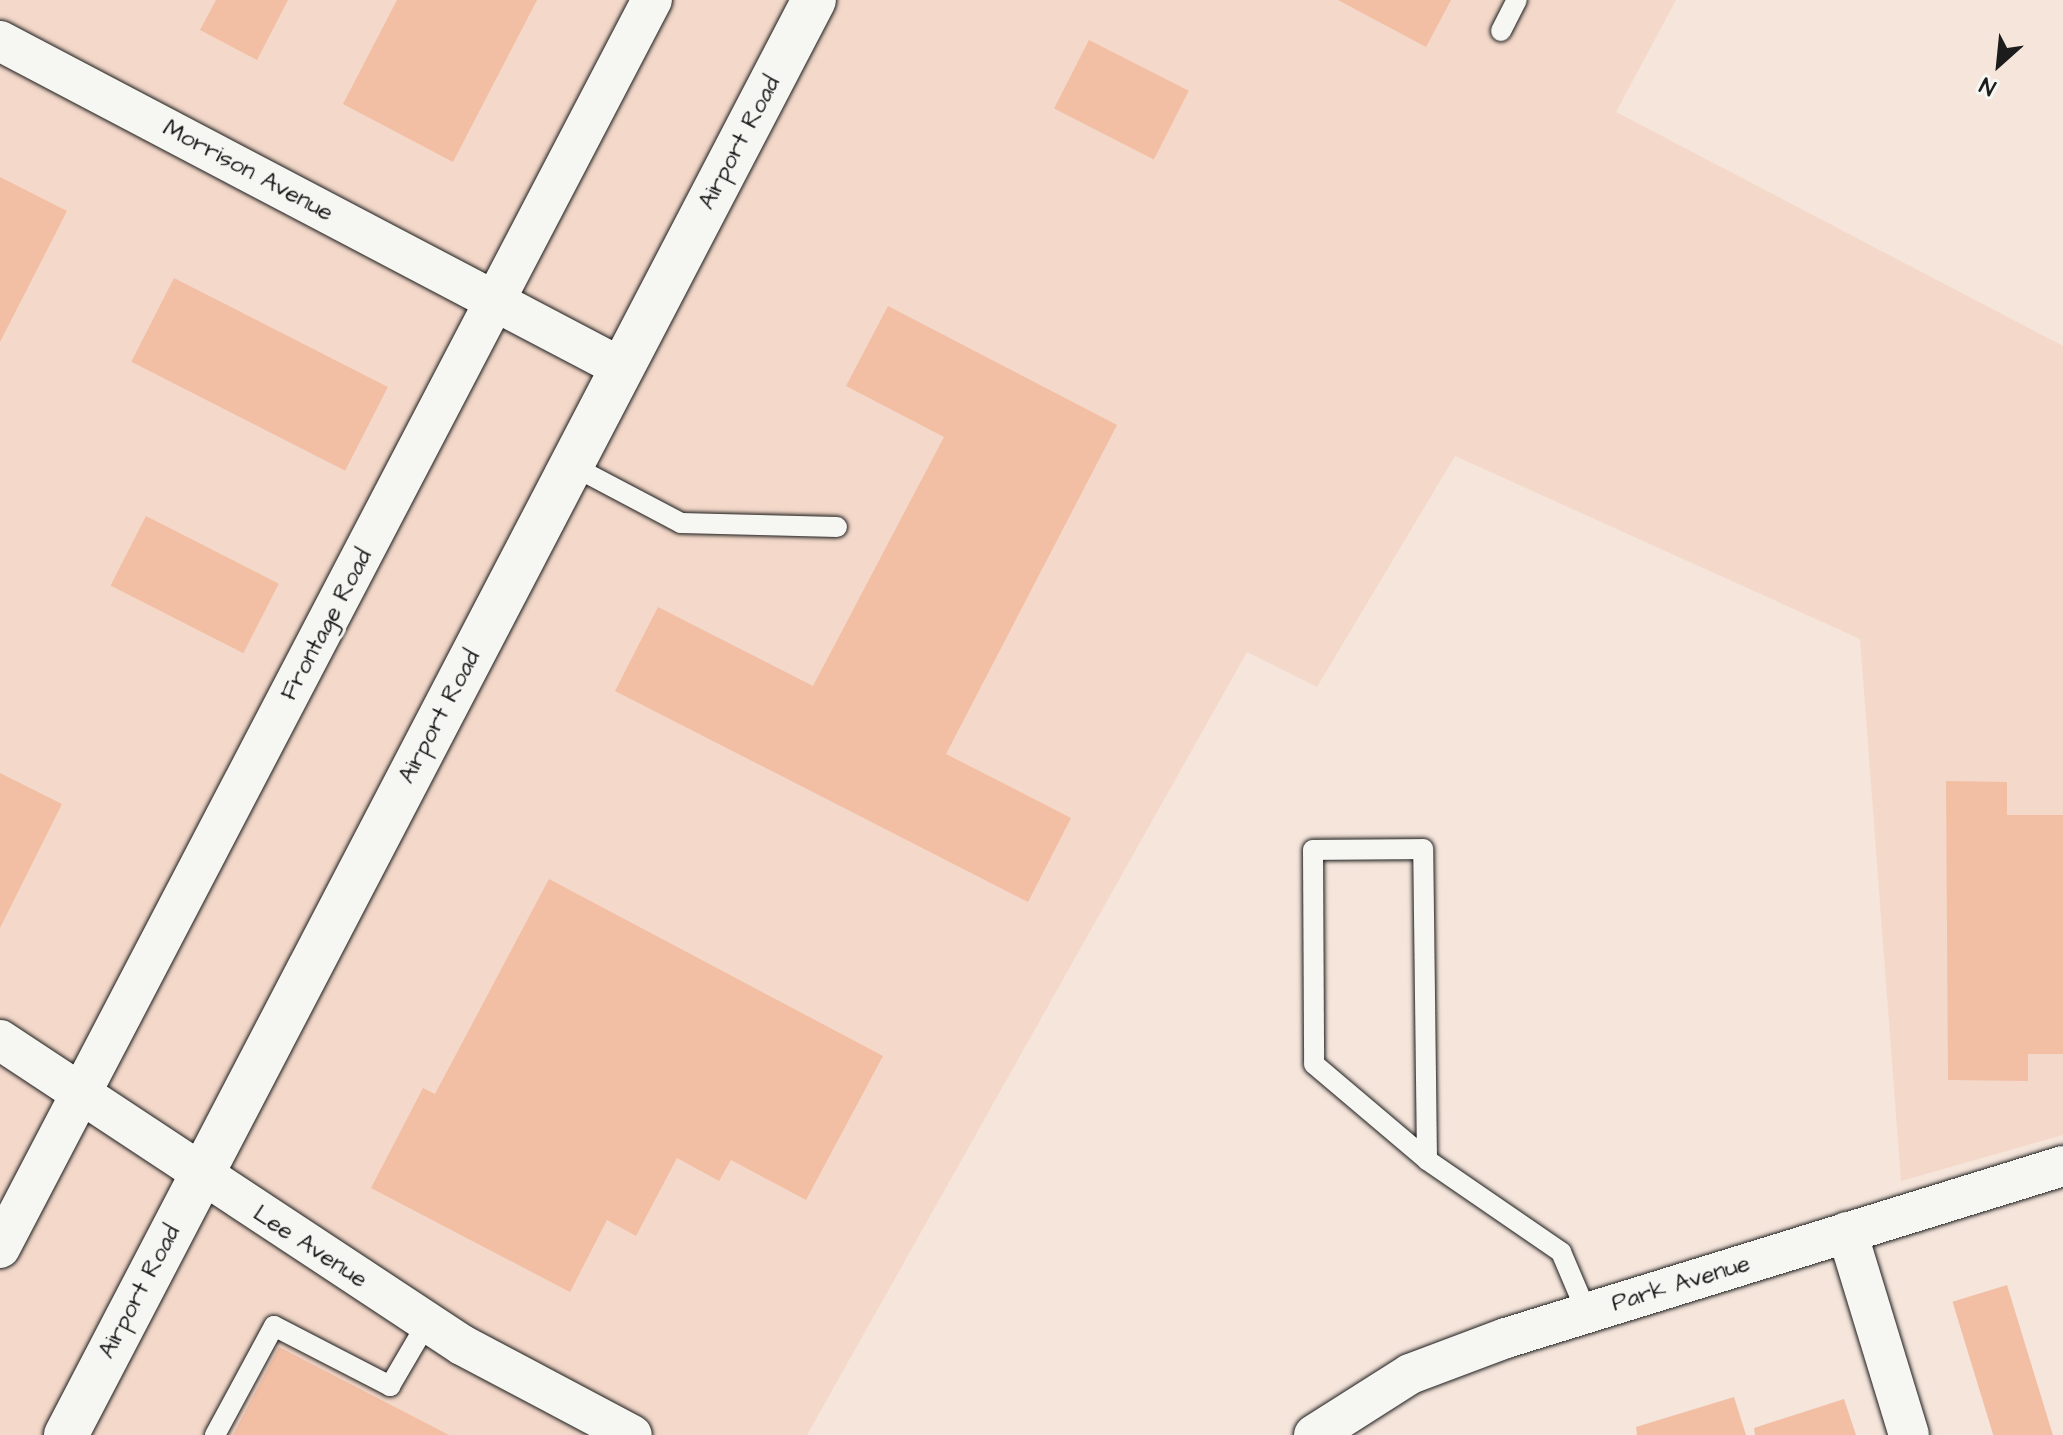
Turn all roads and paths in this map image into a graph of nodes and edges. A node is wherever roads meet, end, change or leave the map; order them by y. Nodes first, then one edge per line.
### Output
1 (652, 0) edge
2 (814, 0) edge
3 (1517, 0) edge
4 (1501, 31) dead end
5 (0, 41) edge
6 (497, 302) junction
7 (622, 368) junction
8 (571, 465) junction
9 (837, 527) dead end
10 (0, 1040) edge
11 (81, 1093) junction
12 (1427, 1160) junction
13 (2063, 1166) edge
14 (200, 1177) junction
15 (1847, 1232) junction
16 (0, 1248) edge
17 (1587, 1313) junction
18 (427, 1323) junction
19 (66, 1435) edge
20 (215, 1435) edge
21 (632, 1435) edge
22 (1314, 1435) edge
23 (1909, 1435) edge

1 - 6 street, Frontage Road
2 - 7 main road, Airport Road
3 - 4 lane
5 - 6 street, Morrison Avenue
6 - 7 street, Morrison Avenue
6 - 11 street, Frontage Road
7 - 8 main road, Airport Road
8 - 9 lane
8 - 14 main road, Airport Road
10 - 11 street, Lee Avenue
11 - 14 street, Lee Avenue
11 - 16 street, Frontage Road
12 - 12 lane
12 - 17 lane
13 - 15 street, Park Avenue
14 - 18 street, Lee Avenue
14 - 19 main road, Airport Road
15 - 17 street, Park Avenue
15 - 23 street
17 - 22 street, Park Avenue
18 - 20 lane
18 - 21 street, Lee Avenue

